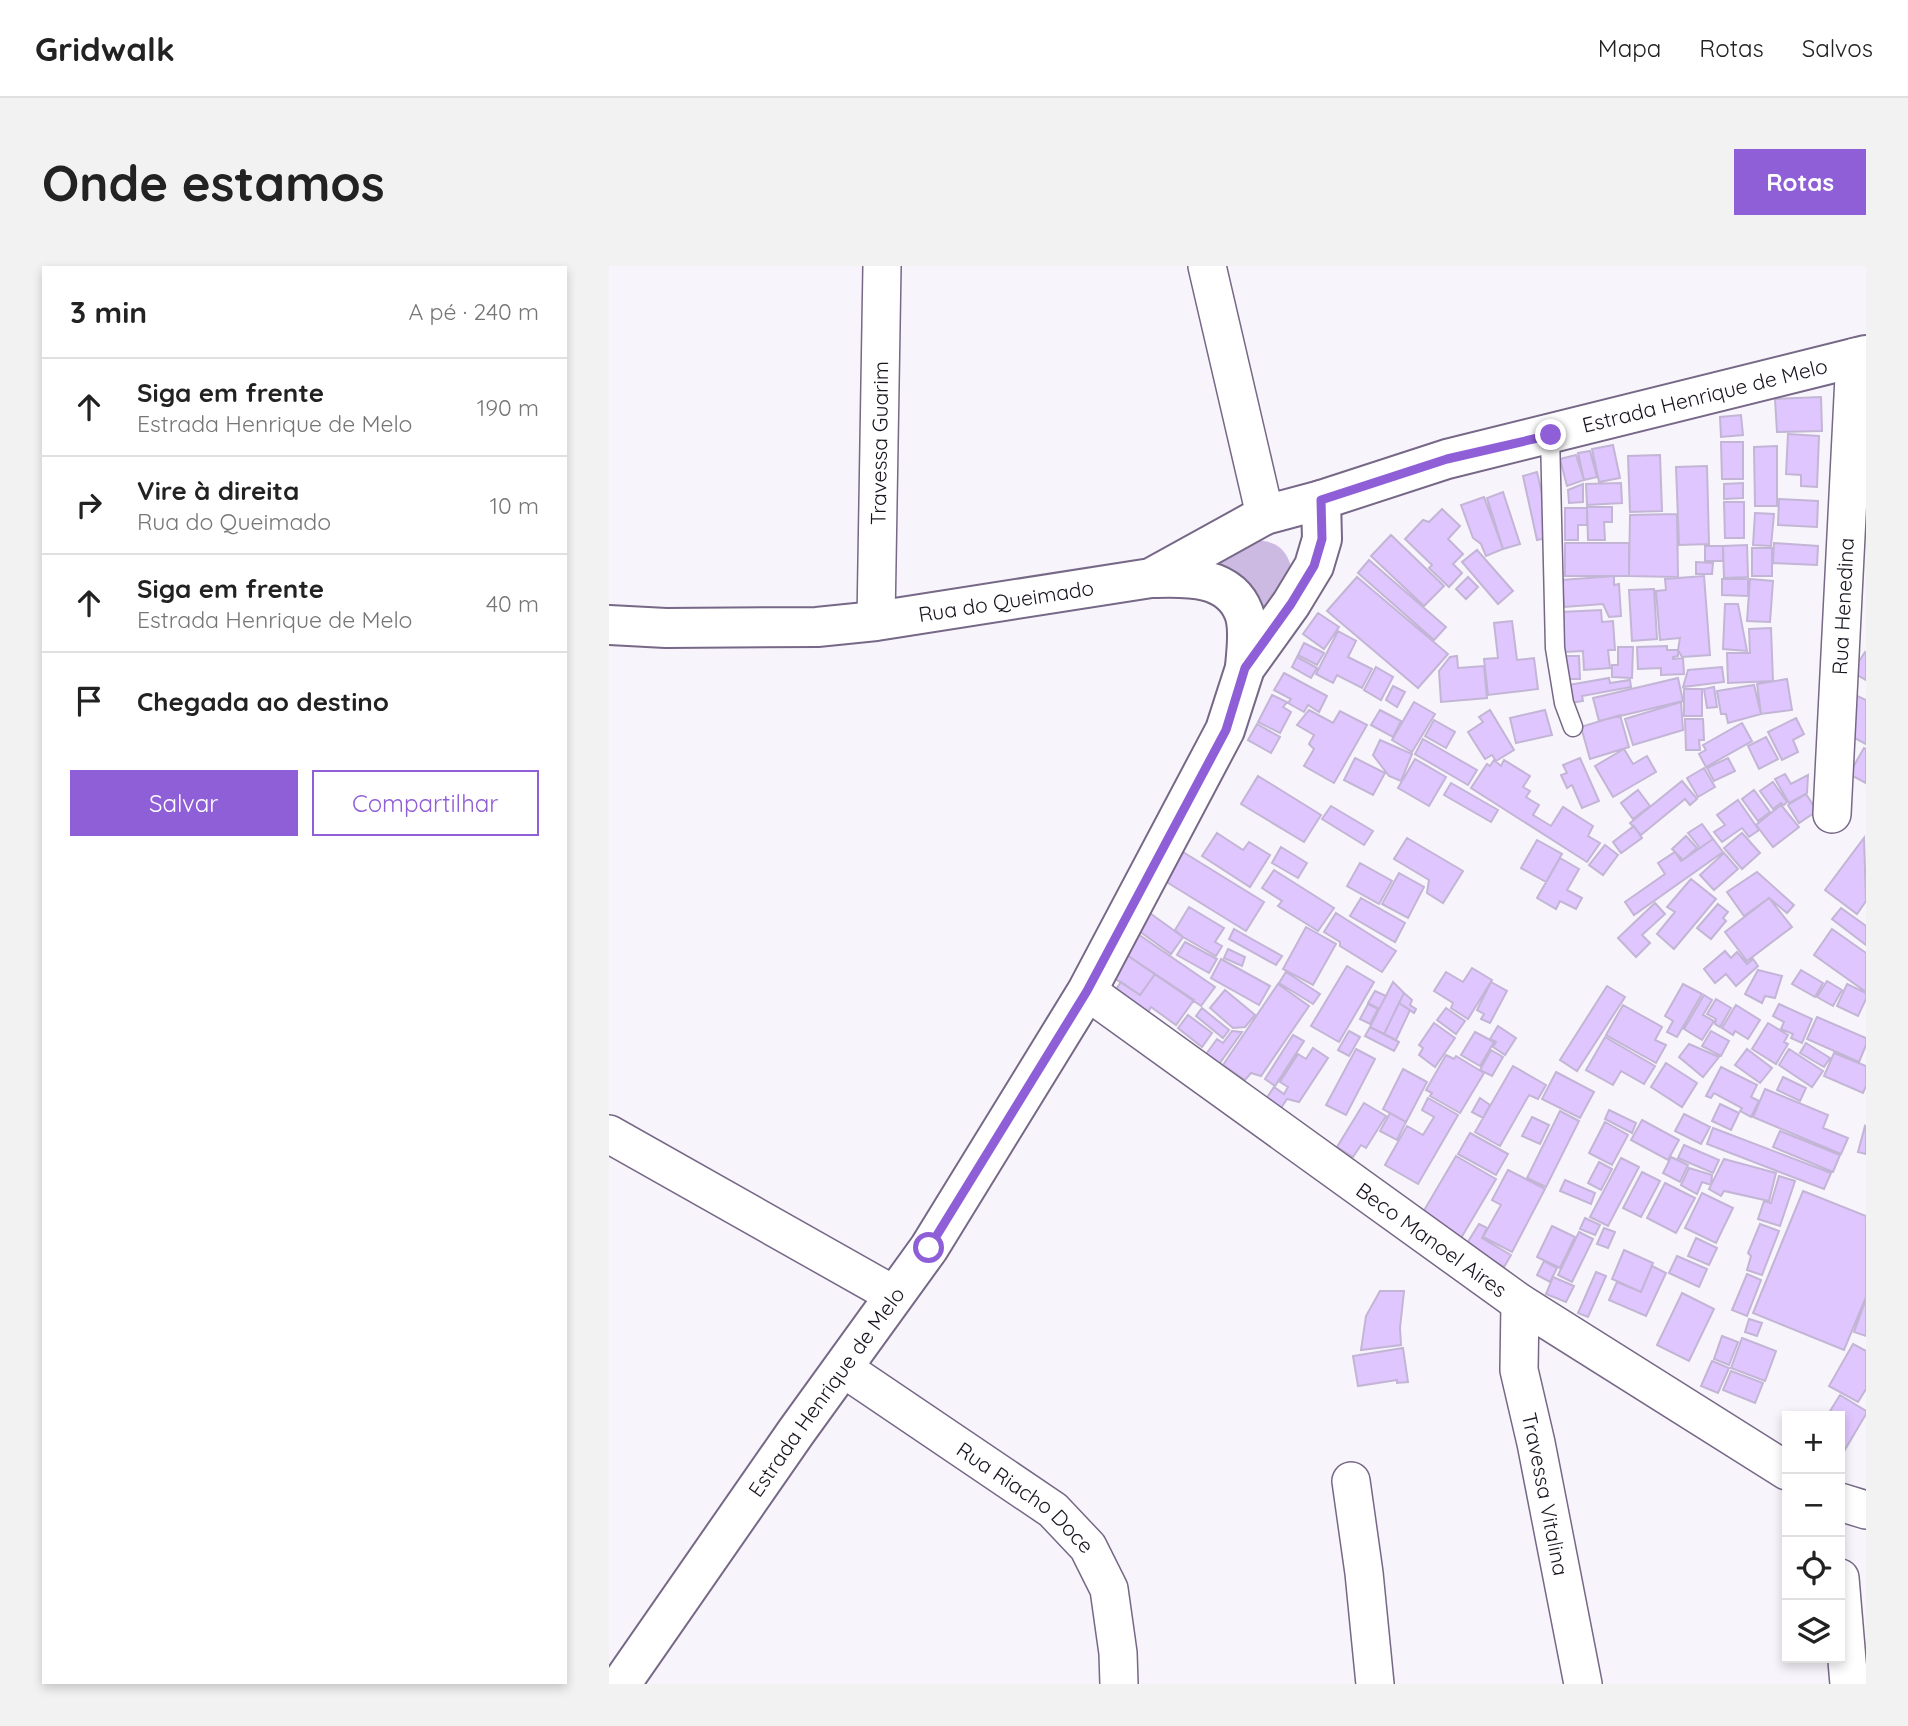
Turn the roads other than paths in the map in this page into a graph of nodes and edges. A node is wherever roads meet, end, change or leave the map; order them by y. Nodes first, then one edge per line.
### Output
1 (882, 266) edge
2 (1207, 266) edge
3 (1861, 356) edge
4 (1551, 435) junction
5 (1381, 480) joint
6 (1321, 500) junction
7 (1265, 515) junction
8 (1151, 578) junction
9 (876, 621) junction
10 (609, 625) edge
11 (1245, 668) junction
12 (1573, 727) dead end
13 (1832, 814) dead end
14 (1087, 991) junction
15 (609, 1134) edge
16 (894, 1295) junction
17 (1520, 1303) junction
18 (843, 1367) junction
19 (1782, 1468) edge
20 (1351, 1481) dead end
21 (1845, 1504) edge
22 (1866, 1510) edge
23 (1842, 1600) edge
24 (621, 1684) edge
25 (1119, 1684) edge
26 (1375, 1684) edge
27 (1583, 1684) edge
28 (1849, 1684) edge

1 - 9 street, Travessa Guarim
2 - 7 street
3 - 4 main road, Estrada Henrique de Melo
3 - 13 street, Rua Henedina
4 - 5 main road, Estrada Henrique de Melo
4 - 12 lane
5 - 6 main road, Rua do Queimado
6 - 7 main road, Rua do Queimado
6 - 11 main road, Estrada Henrique de Melo
7 - 8 main road, Rua do Queimado
8 - 9 main road, Rua do Queimado
8 - 11 main road
9 - 10 main road, Rua do Queimado
11 - 14 main road, Estrada Henrique de Melo
14 - 16 main road, Estrada Henrique de Melo
14 - 17 street, Beco Manoel Aires
15 - 16 street
16 - 18 main road, Estrada Henrique de Melo
17 - 19 street, Beco Manoel Aires
17 - 27 street, Travessa Vitalina
18 - 24 main road, Estrada Henrique de Melo
18 - 25 street, Rua Riacho Doce
20 - 26 street
21 - 22 street
23 - 28 street

